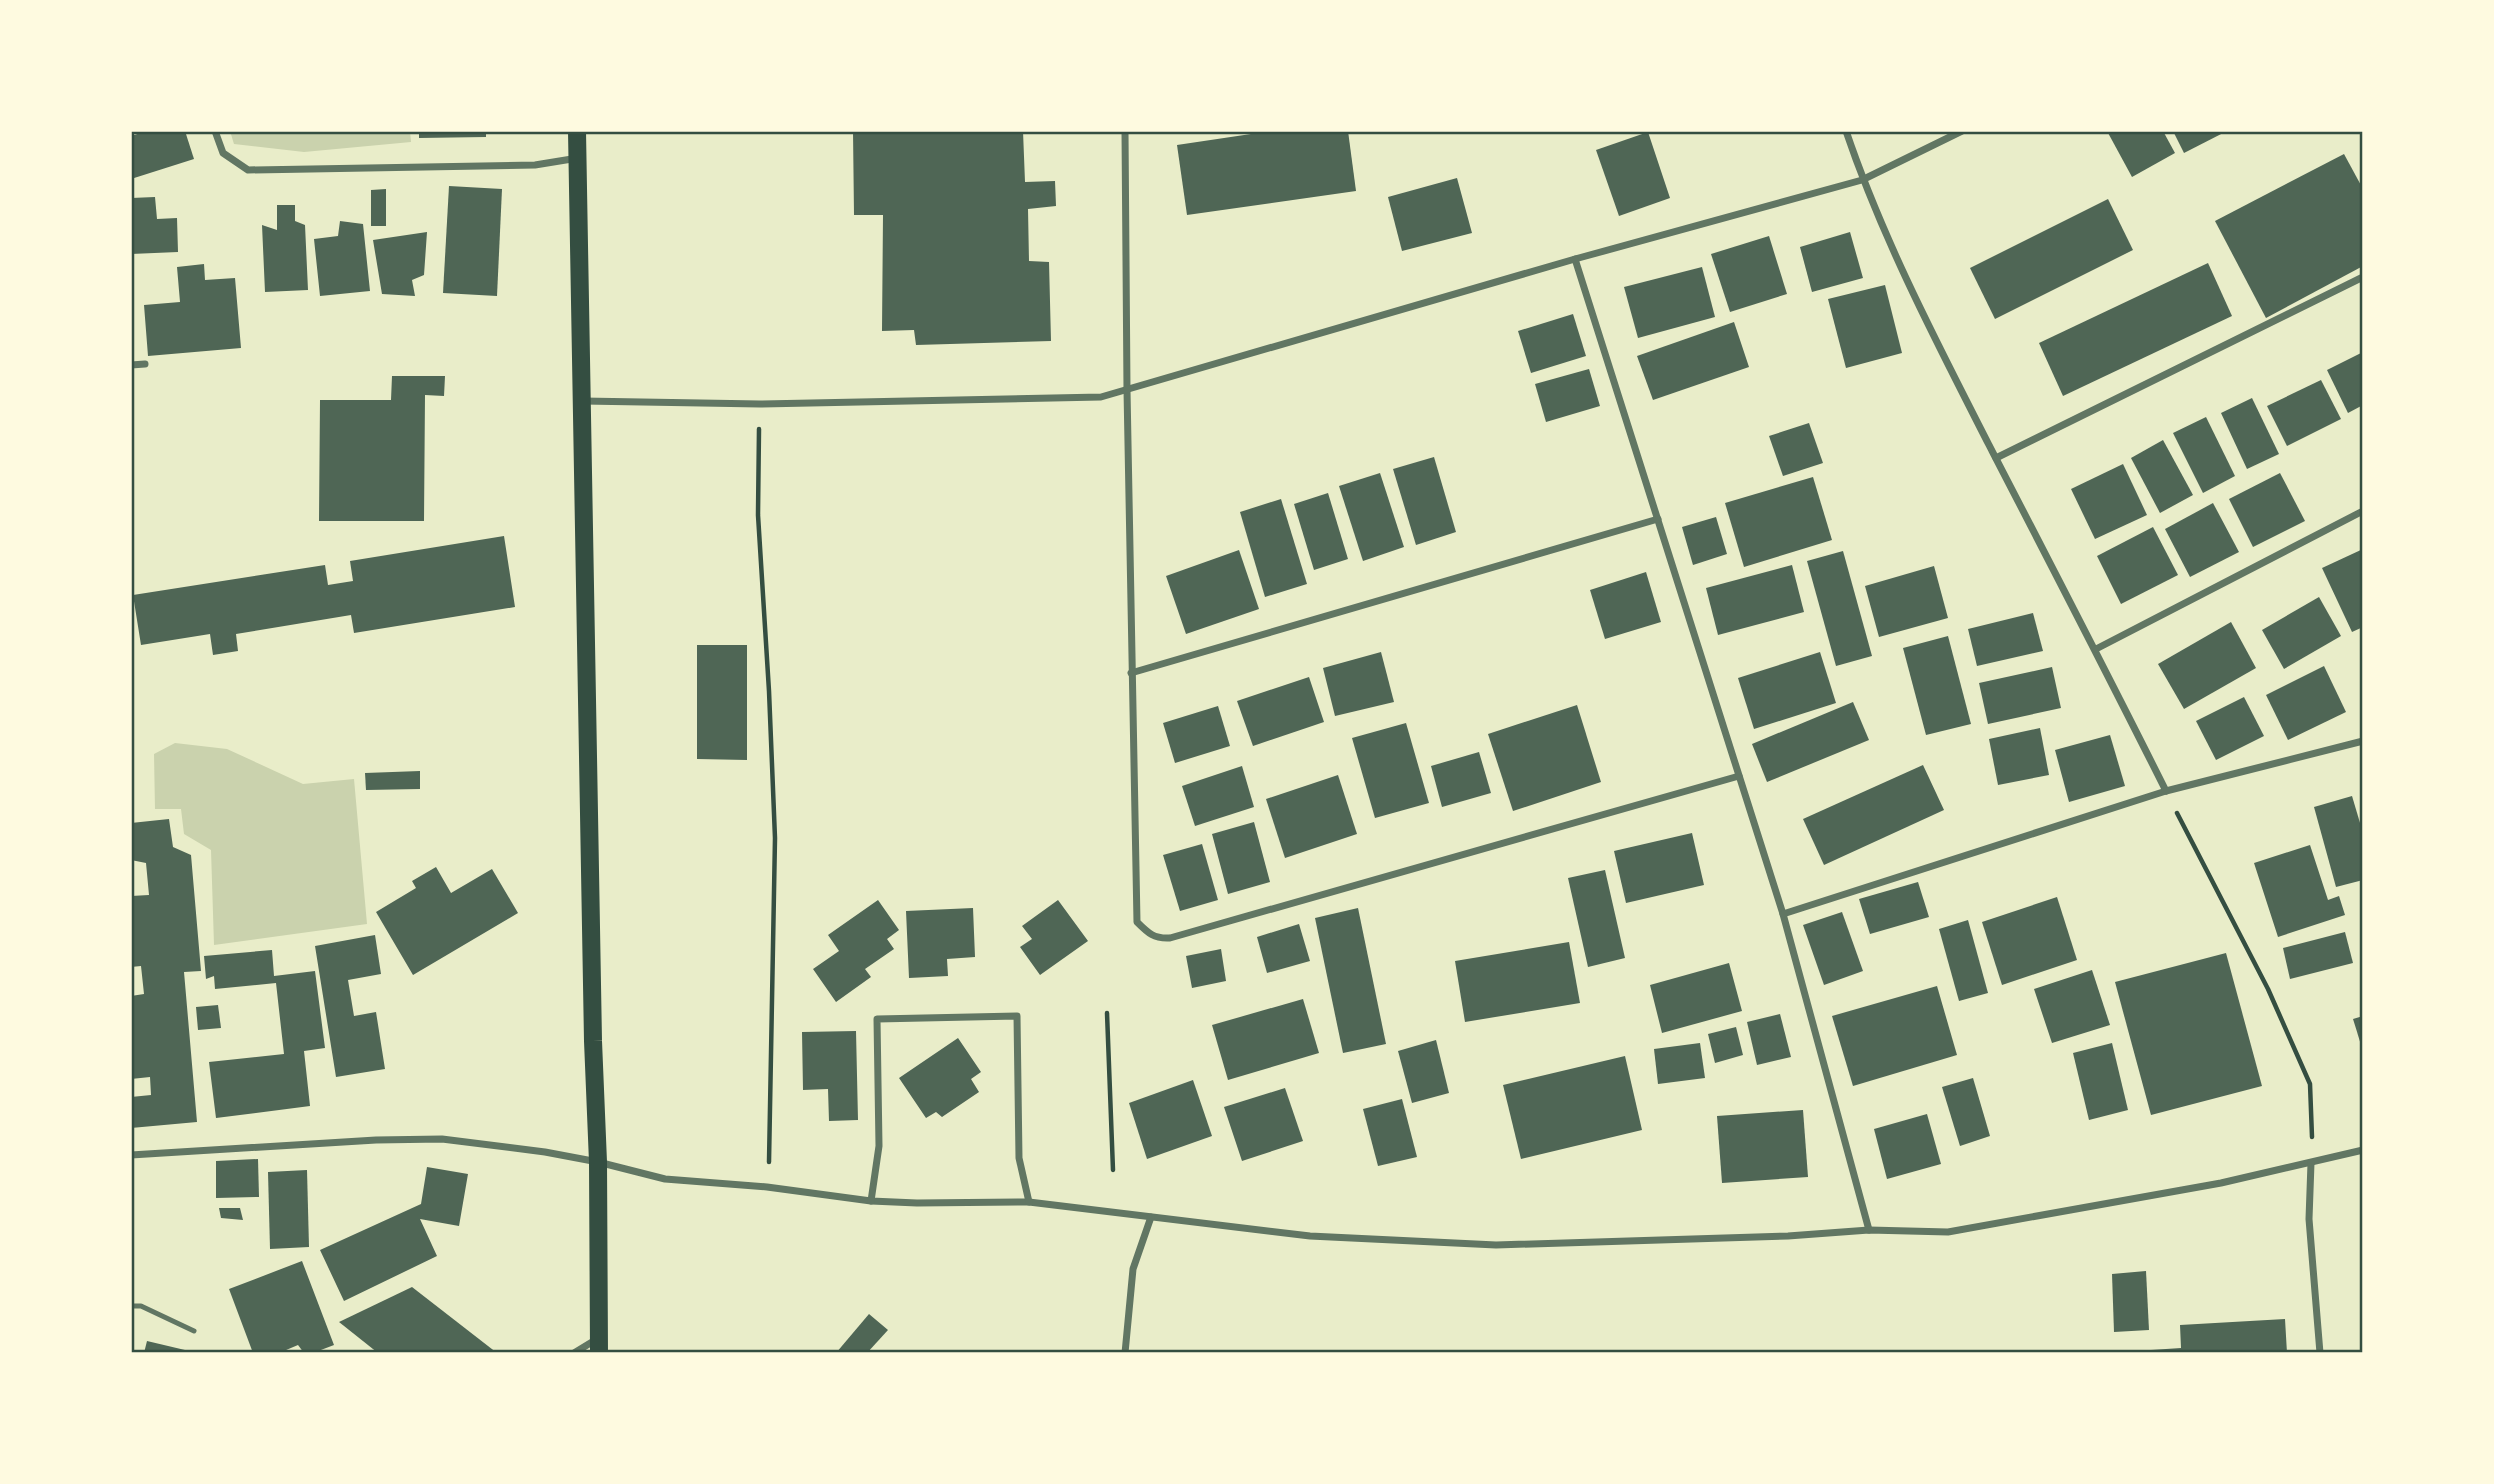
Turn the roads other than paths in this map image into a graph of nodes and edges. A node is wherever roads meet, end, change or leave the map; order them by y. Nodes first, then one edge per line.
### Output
1 (215, 131) edge
2 (577, 131) edge
3 (1125, 131) edge
4 (1846, 131) edge
5 (1962, 131) edge
6 (578, 158) junction
7 (1863, 180) junction
8 (1575, 259) junction
9 (2363, 277) edge
10 (145, 364) dead end
11 (131, 365) edge
12 (1127, 390) junction
13 (582, 401) junction
14 (1996, 458) junction
15 (2363, 511) edge
16 (1657, 519) junction
17 (2096, 649) junction
18 (1131, 673) junction
19 (2363, 741) edge
20 (1739, 776) junction
21 (2166, 792) junction
22 (1783, 914) junction
23 (2363, 1150) edge
24 (131, 1155) edge
25 (597, 1162) junction
26 (2311, 1163) junction
27 (871, 1201) junction
28 (1029, 1202) junction
29 (1151, 1217) junction
30 (1869, 1230) junction
31 (131, 1306) edge
32 (194, 1331) dead end
33 (599, 1346) edge
34 (574, 1353) edge
35 (1125, 1353) edge
36 (2320, 1353) edge

1 - 6 street
2 - 6 main road
3 - 12 street
4 - 7 street
5 - 7 street
6 - 13 main road
7 - 8 street
7 - 14 street
8 - 12 street
8 - 16 street
9 - 14 street
10 - 11 street
12 - 13 street
12 - 18 street
13 - 25 main road
14 - 17 street
15 - 17 street
16 - 18 street
16 - 20 street
17 - 21 street
18 - 20 street
19 - 21 street
20 - 22 street
21 - 22 street
22 - 30 street
23 - 26 street
24 - 25 street
25 - 27 street
25 - 33 main road
26 - 30 street
26 - 36 street
27 - 28 street
27 - 28 street
28 - 29 street
29 - 30 street
29 - 35 street
31 - 32 lane
33 - 34 street

